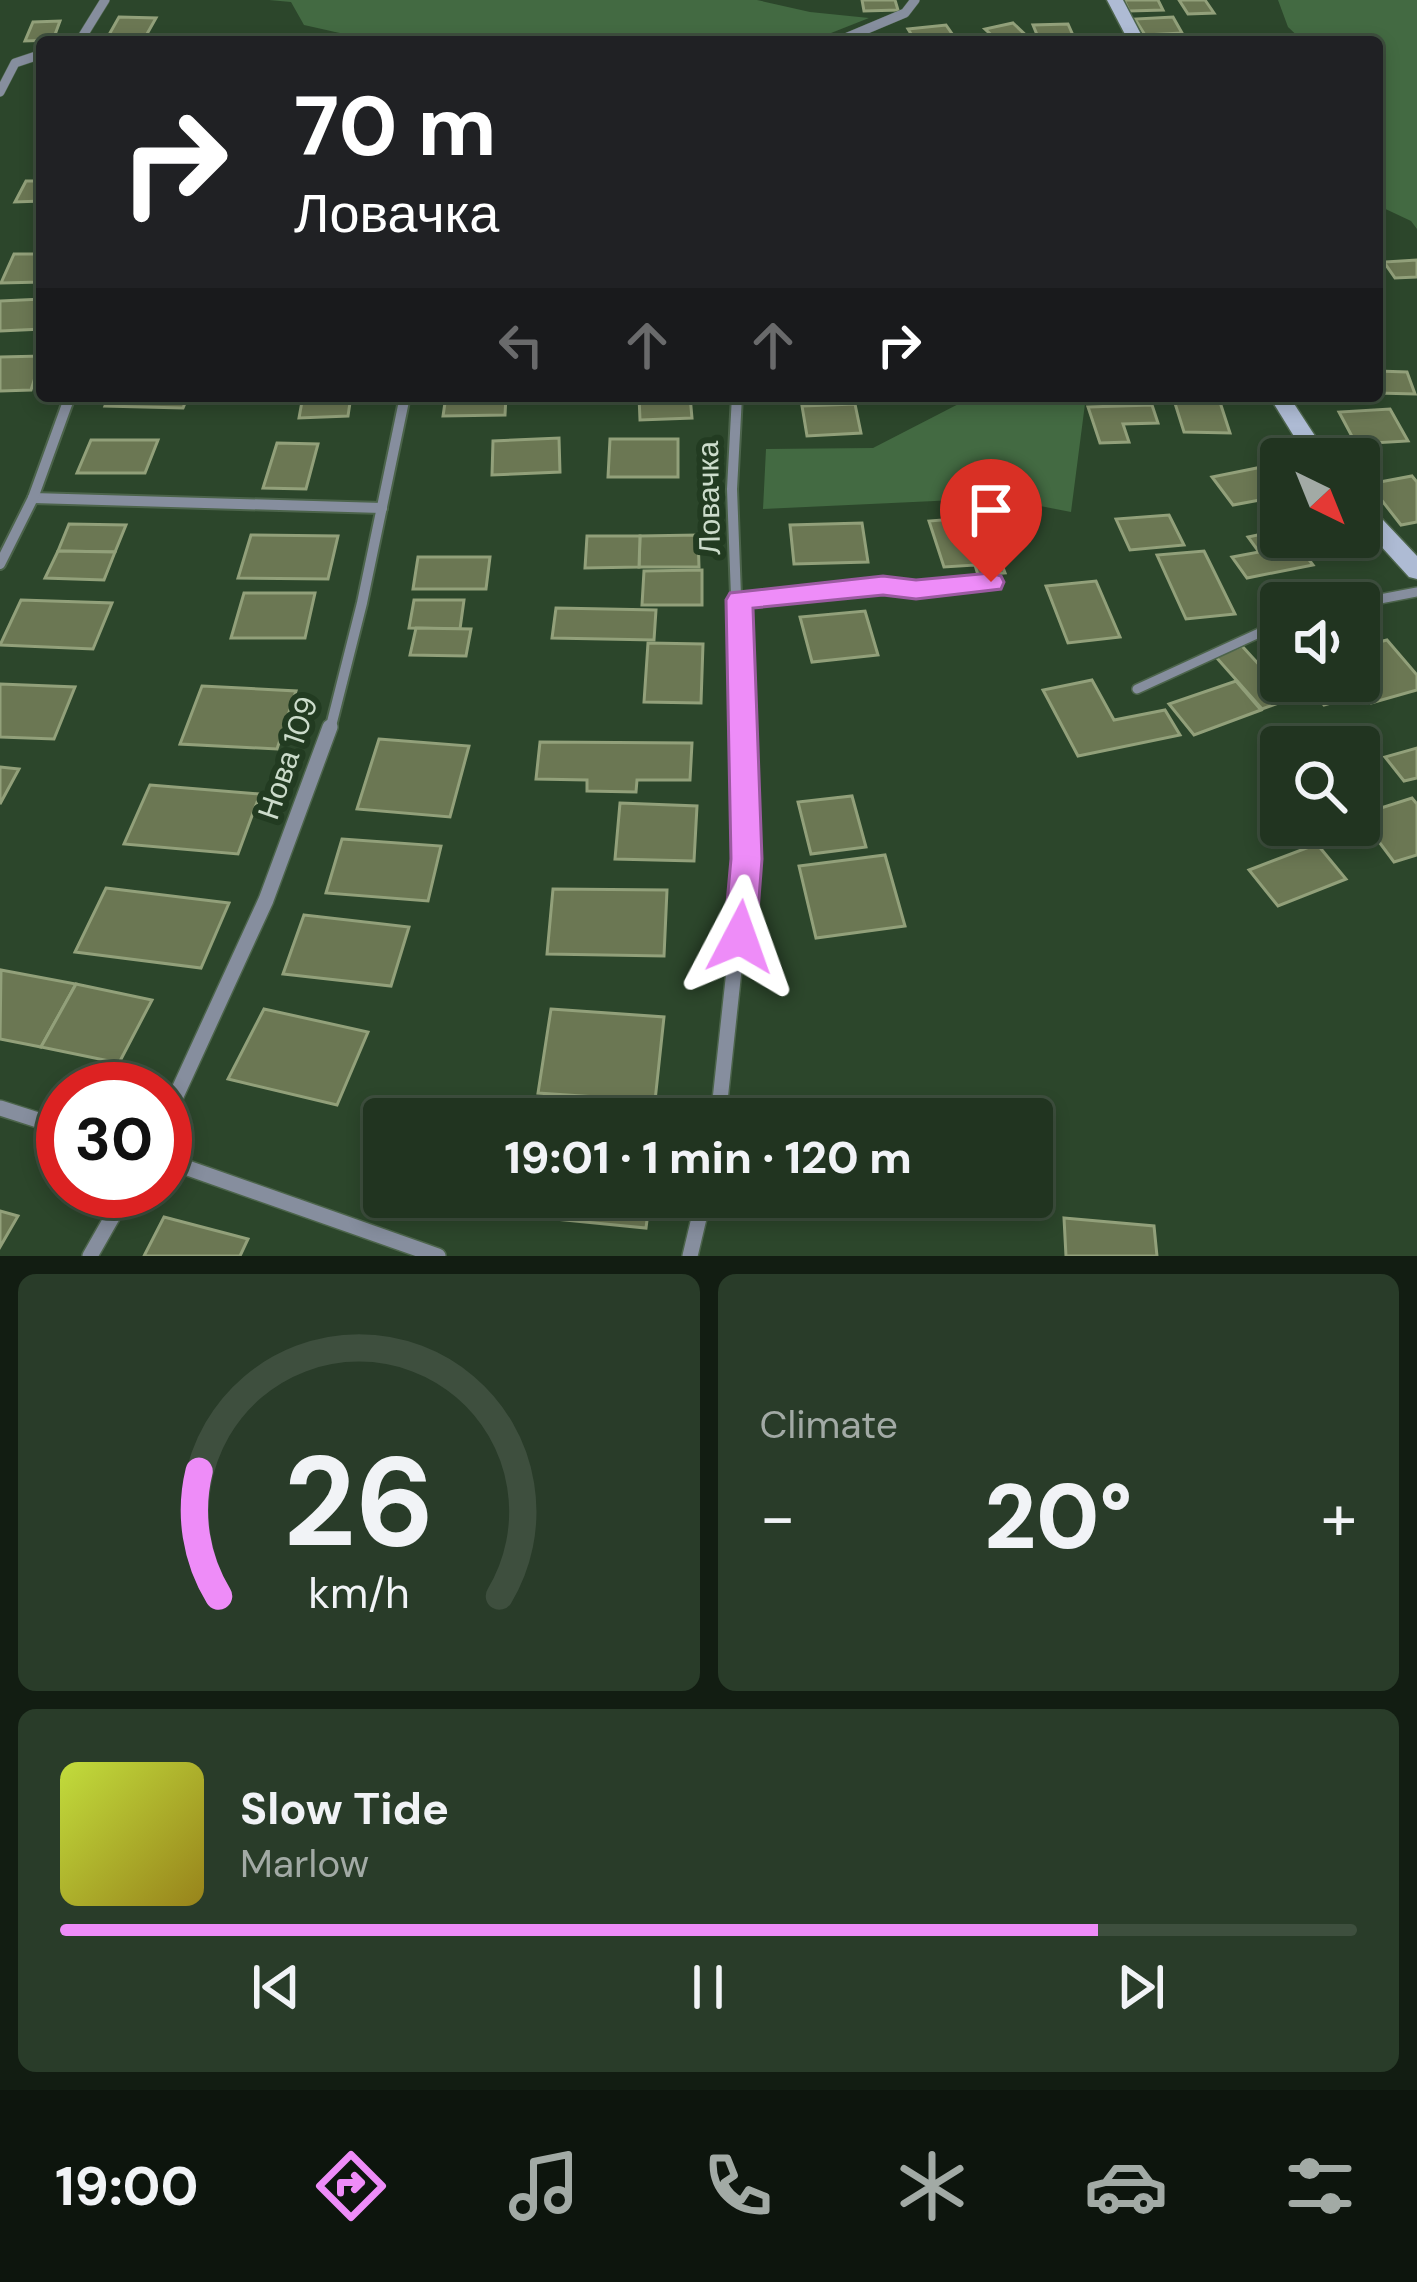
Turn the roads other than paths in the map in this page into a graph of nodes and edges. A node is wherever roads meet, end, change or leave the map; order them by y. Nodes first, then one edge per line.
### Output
1 (105, 0) edge
2 (915, 0) edge
3 (1115, 0) edge
4 (83, 36) edge
5 (850, 36) edge
6 (1134, 36) edge
7 (36, 56) edge
8 (0, 92) edge
9 (68, 402) edge
10 (404, 402) edge
11 (736, 402) edge
12 (1283, 402) edge
13 (1306, 438) edge
14 (32, 498) junction
15 (382, 508) junction
16 (1380, 531) edge
17 (0, 564) edge
18 (1417, 571) edge
19 (991, 582) dead end
20 (1417, 592) edge
21 (1380, 599) edge
22 (739, 600) junction
23 (1260, 633) edge
24 (1137, 689) dead end
25 (191, 1062) edge
26 (721, 1098) edge
27 (0, 1108) edge
28 (36, 1119) edge
29 (192, 1169) edge
30 (112, 1218) edge
31 (699, 1218) edge
32 (90, 1256) edge
33 (438, 1256) edge
34 (690, 1256) edge

1 - 4 street
2 - 5 street
3 - 6 street
7 - 8 street
9 - 14 street
10 - 15 street, Нова 109
11 - 22 street, Ловачка
12 - 13 street
14 - 15 street
14 - 17 street
15 - 25 street, Нова 109
16 - 18 street
19 - 22 lane
20 - 21 lane
22 - 26 street, Ловачка
23 - 24 lane
27 - 28 street
29 - 33 street
30 - 32 street
31 - 34 street

